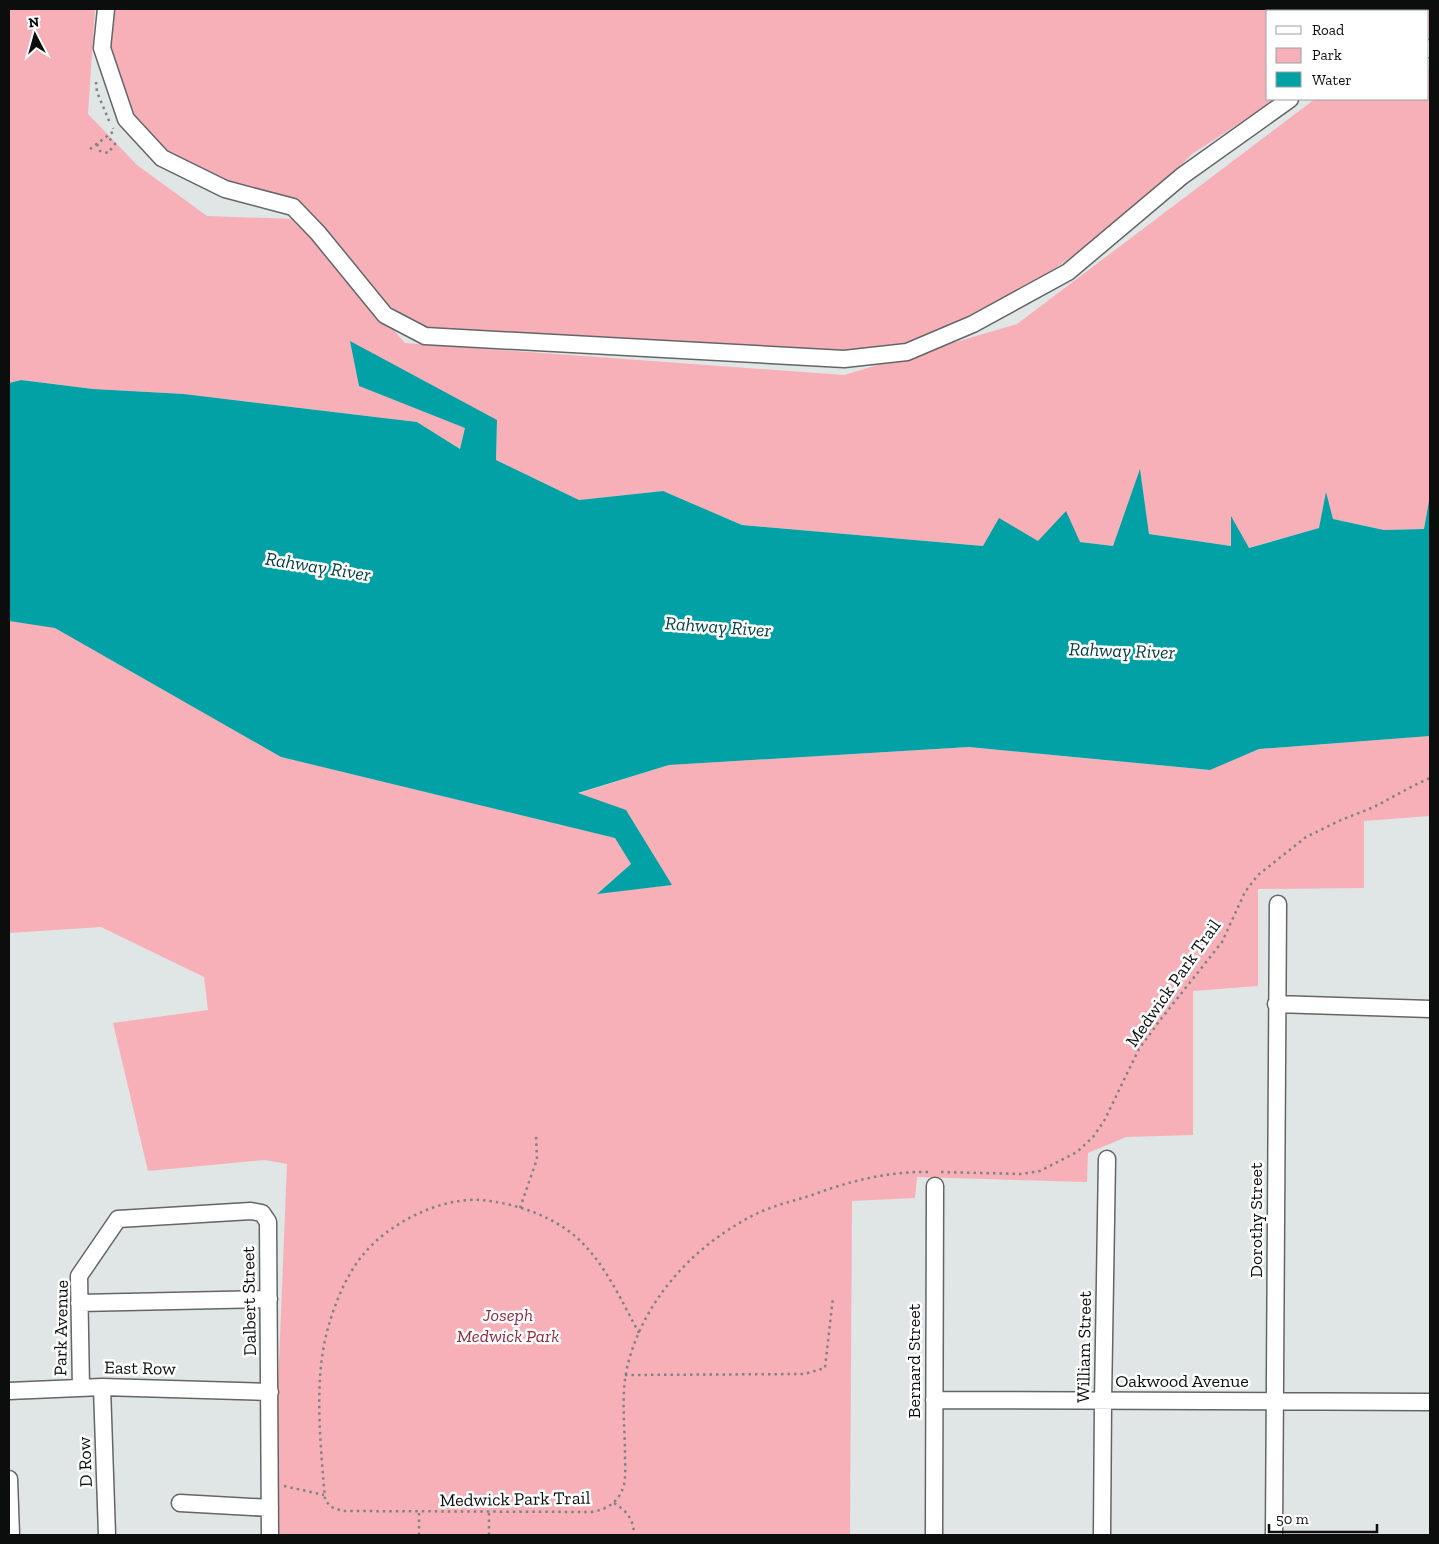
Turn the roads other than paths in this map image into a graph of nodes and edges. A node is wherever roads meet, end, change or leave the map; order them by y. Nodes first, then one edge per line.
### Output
1 (106, 9) edge
2 (1289, 100) edge
3 (1278, 904) dead end
4 (1276, 1004) junction
5 (1430, 1008) edge
6 (1107, 1159) dead end
7 (935, 1186) dead end
8 (118, 1219) joint
9 (269, 1299) junction
10 (79, 1303) junction
11 (102, 1387) junction
12 (80, 1388) junction
13 (9, 1391) edge
14 (270, 1392) junction
15 (934, 1400) junction
16 (1276, 1401) junction
17 (1103, 1402) junction
18 (1430, 1402) edge
19 (9, 1480) edge
20 (180, 1503) dead end
21 (270, 1508) junction
22 (11, 1535) edge
23 (107, 1535) edge
24 (270, 1535) edge
25 (934, 1535) edge
26 (1102, 1535) edge
27 (1274, 1535) edge

1 - 2 street
3 - 4 street, Dorothy Street
4 - 5 street
4 - 16 street, Dorothy Street
6 - 17 street, William Street
7 - 15 street, Bernard Street
8 - 9 street, Dalbert Street
8 - 10 street, Park Avenue
9 - 10 street
9 - 14 street, Dalbert Street
10 - 12 street, Park Avenue
11 - 12 street, East Row
11 - 14 street, East Row
11 - 23 street, D Row
12 - 13 street, East Row
14 - 21 street, Dalbert Street
15 - 17 street, Oakwood Avenue
15 - 25 street, Bernard Street
16 - 17 street, Oakwood Avenue
16 - 18 street, Oakwood Avenue
16 - 27 street, Dorothy Street
17 - 26 street, William Street
19 - 22 street
20 - 21 street
21 - 24 street, Dalbert Street

